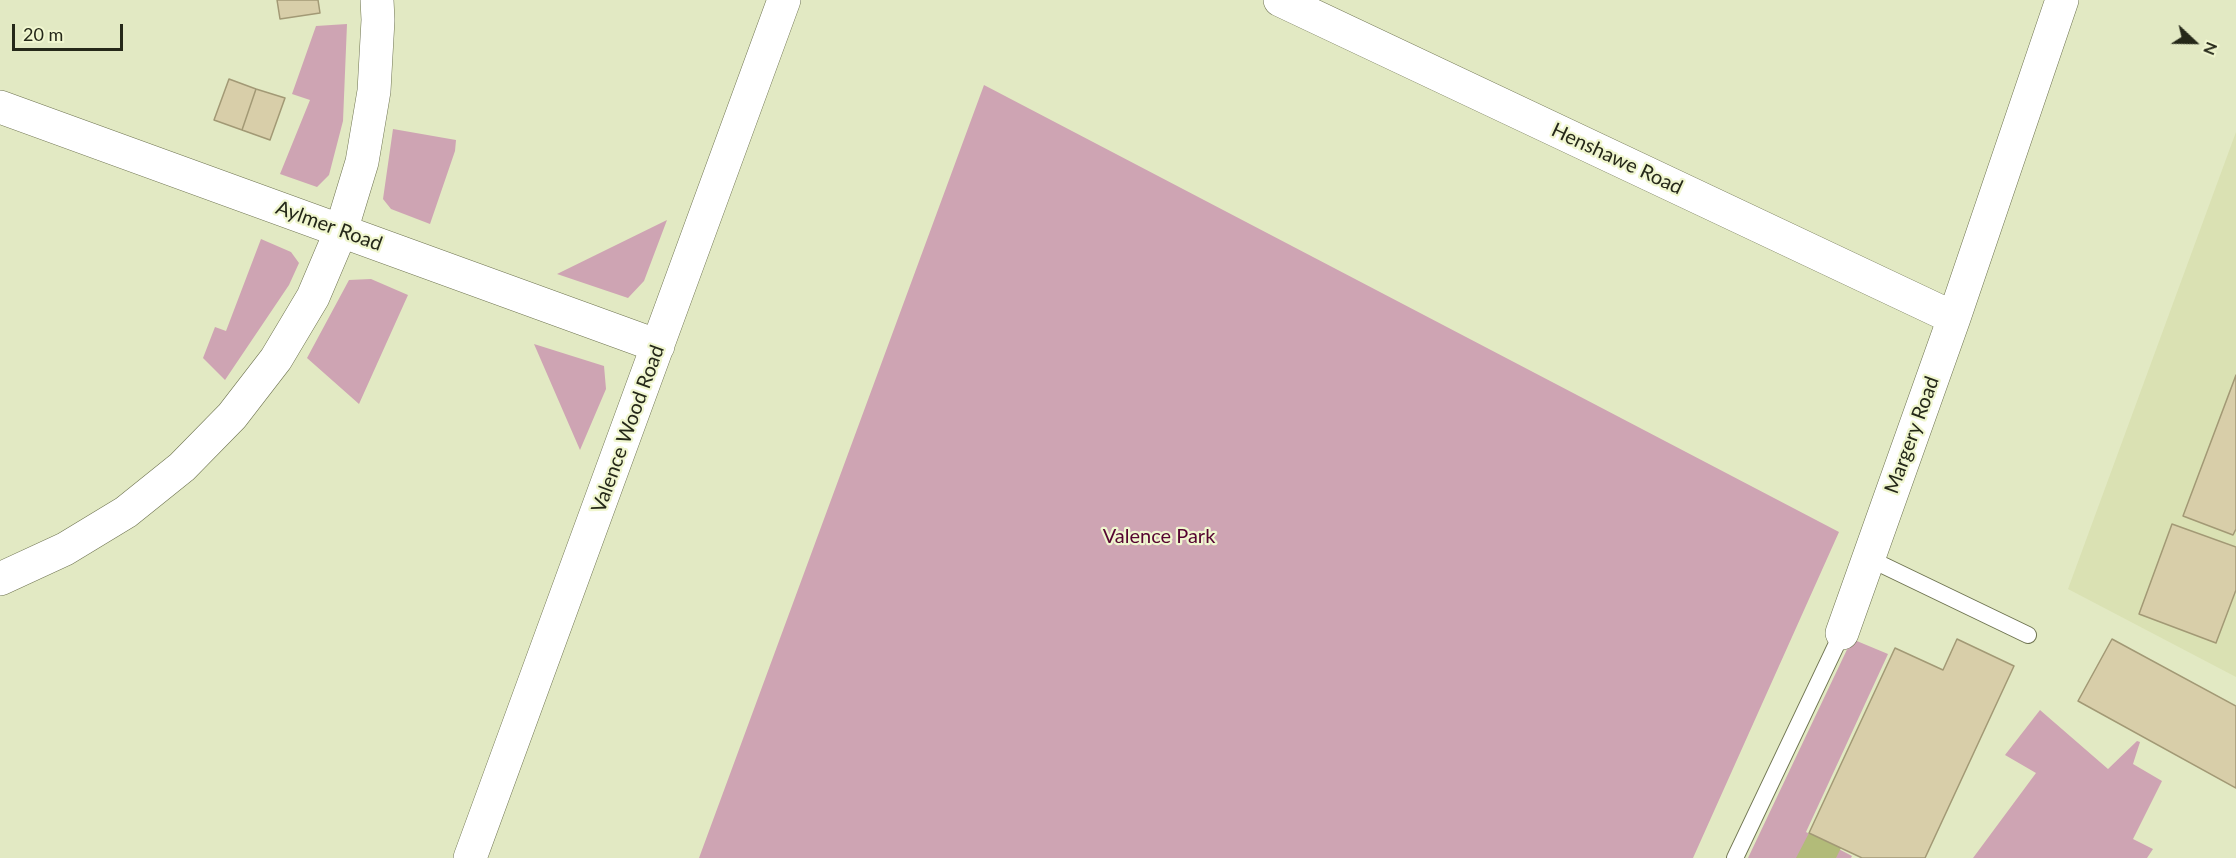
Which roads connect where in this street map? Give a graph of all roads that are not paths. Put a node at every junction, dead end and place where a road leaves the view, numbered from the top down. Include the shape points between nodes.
1 (376, 0) edge
2 (784, 0) edge
3 (1280, 0) edge
4 (2062, 0) edge
5 (0, 107) edge
6 (341, 231) junction
7 (1954, 318) junction
8 (658, 346) junction
9 (1868, 558) junction
10 (0, 579) edge
11 (1842, 633) joint
12 (2028, 635) dead end
13 (470, 858) edge
14 (1735, 858) edge

1 - 6 street via 374,91 362,162
2 - 8 street, Valence Wood Road
3 - 7 street, Henshawe Road
4 - 7 street, Margery Road
5 - 6 street, Aylmer Road
6 - 8 street, Aylmer Road
6 - 10 street via 313,297 276,359 232,416 182,467 116,518 65,549
7 - 9 street, Margery Road
8 - 13 street, Valence Wood Road
9 - 11 street, Margery Road
9 - 12 lane
11 - 14 lane, Margery Road

